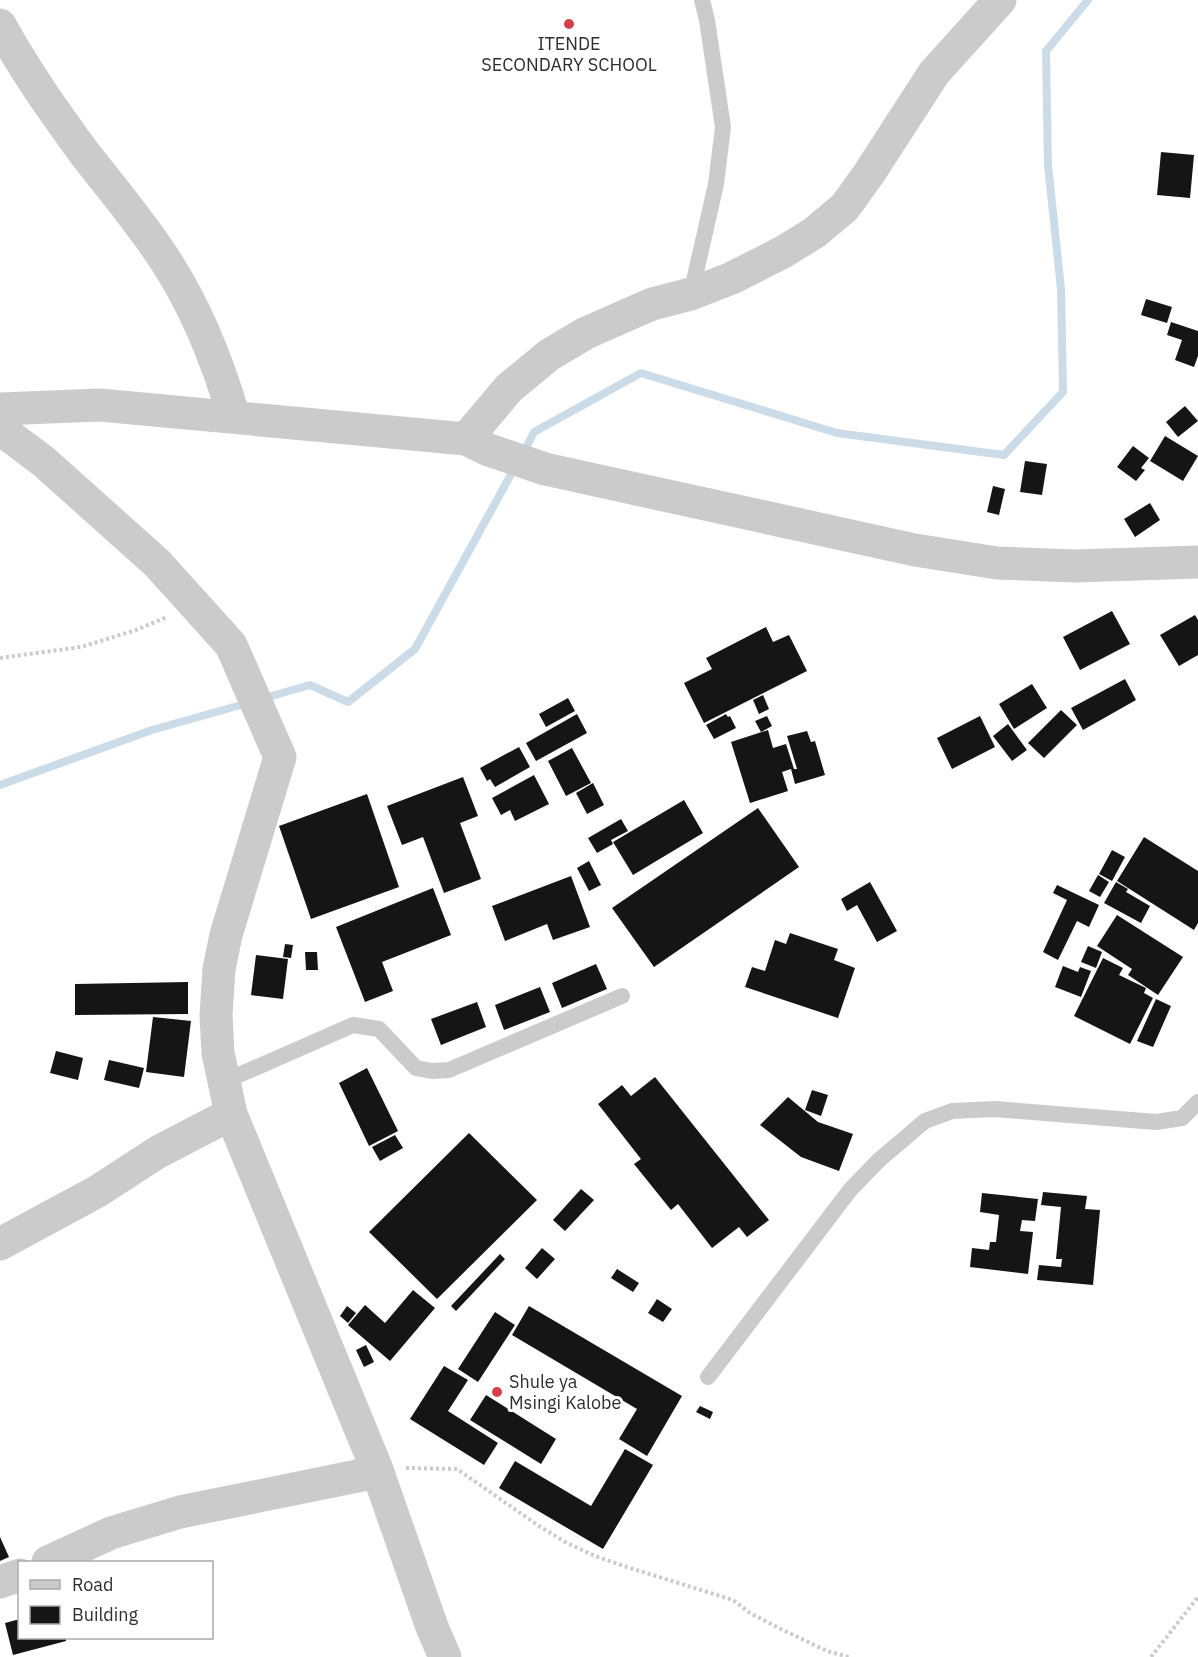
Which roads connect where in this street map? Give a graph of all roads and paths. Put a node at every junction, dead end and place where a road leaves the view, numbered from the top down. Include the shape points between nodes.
1 (702, 0) edge
2 (1000, 0) edge
3 (0, 26) edge
4 (691, 294) junction
5 (0, 409) edge
6 (234, 417) junction
7 (0, 429) edge
8 (478, 444) junction
9 (1198, 562) edge
10 (195, 605) junction
11 (0, 657) edge
12 (622, 996) dead end
13 (224, 1082) junction
14 (1198, 1102) edge
15 (231, 1114) junction
16 (0, 1244) edge
17 (708, 1377) dead end
18 (376, 1470) junction
19 (52, 1561) edge
20 (18, 1576) edge
21 (0, 1582) edge
22 (1198, 1597) edge
23 (445, 1657) edge
24 (849, 1657) edge
25 (1151, 1657) edge

1 - 4 lane via 723,127 716,184
2 - 4 street via 934,73 845,207 783,252
3 - 6 street via 55,112 168,263 220,370
4 - 8 street via 652,304 586,333 549,355 509,388
5 - 6 street via 100,405
6 - 8 street
7 - 10 street via 43,461 157,563
8 - 9 street via 545,469 915,550 997,563 1075,566
10 - 11 path via 136,630 81,647
10 - 13 street via 231,645 280,757 219,969 216,1024
12 - 13 lane via 449,1070 416,1068 378,1029 353,1025
13 - 15 street
14 - 17 lane via 1182,1118 1156,1122 995,1109 952,1111 925,1121 850,1190
15 - 16 street
15 - 18 street
18 - 19 street via 180,1512 111,1533
18 - 23 street
18 - 24 path via 457,1469 567,1543 627,1567 733,1600 781,1629
20 - 21 street
22 - 25 path

